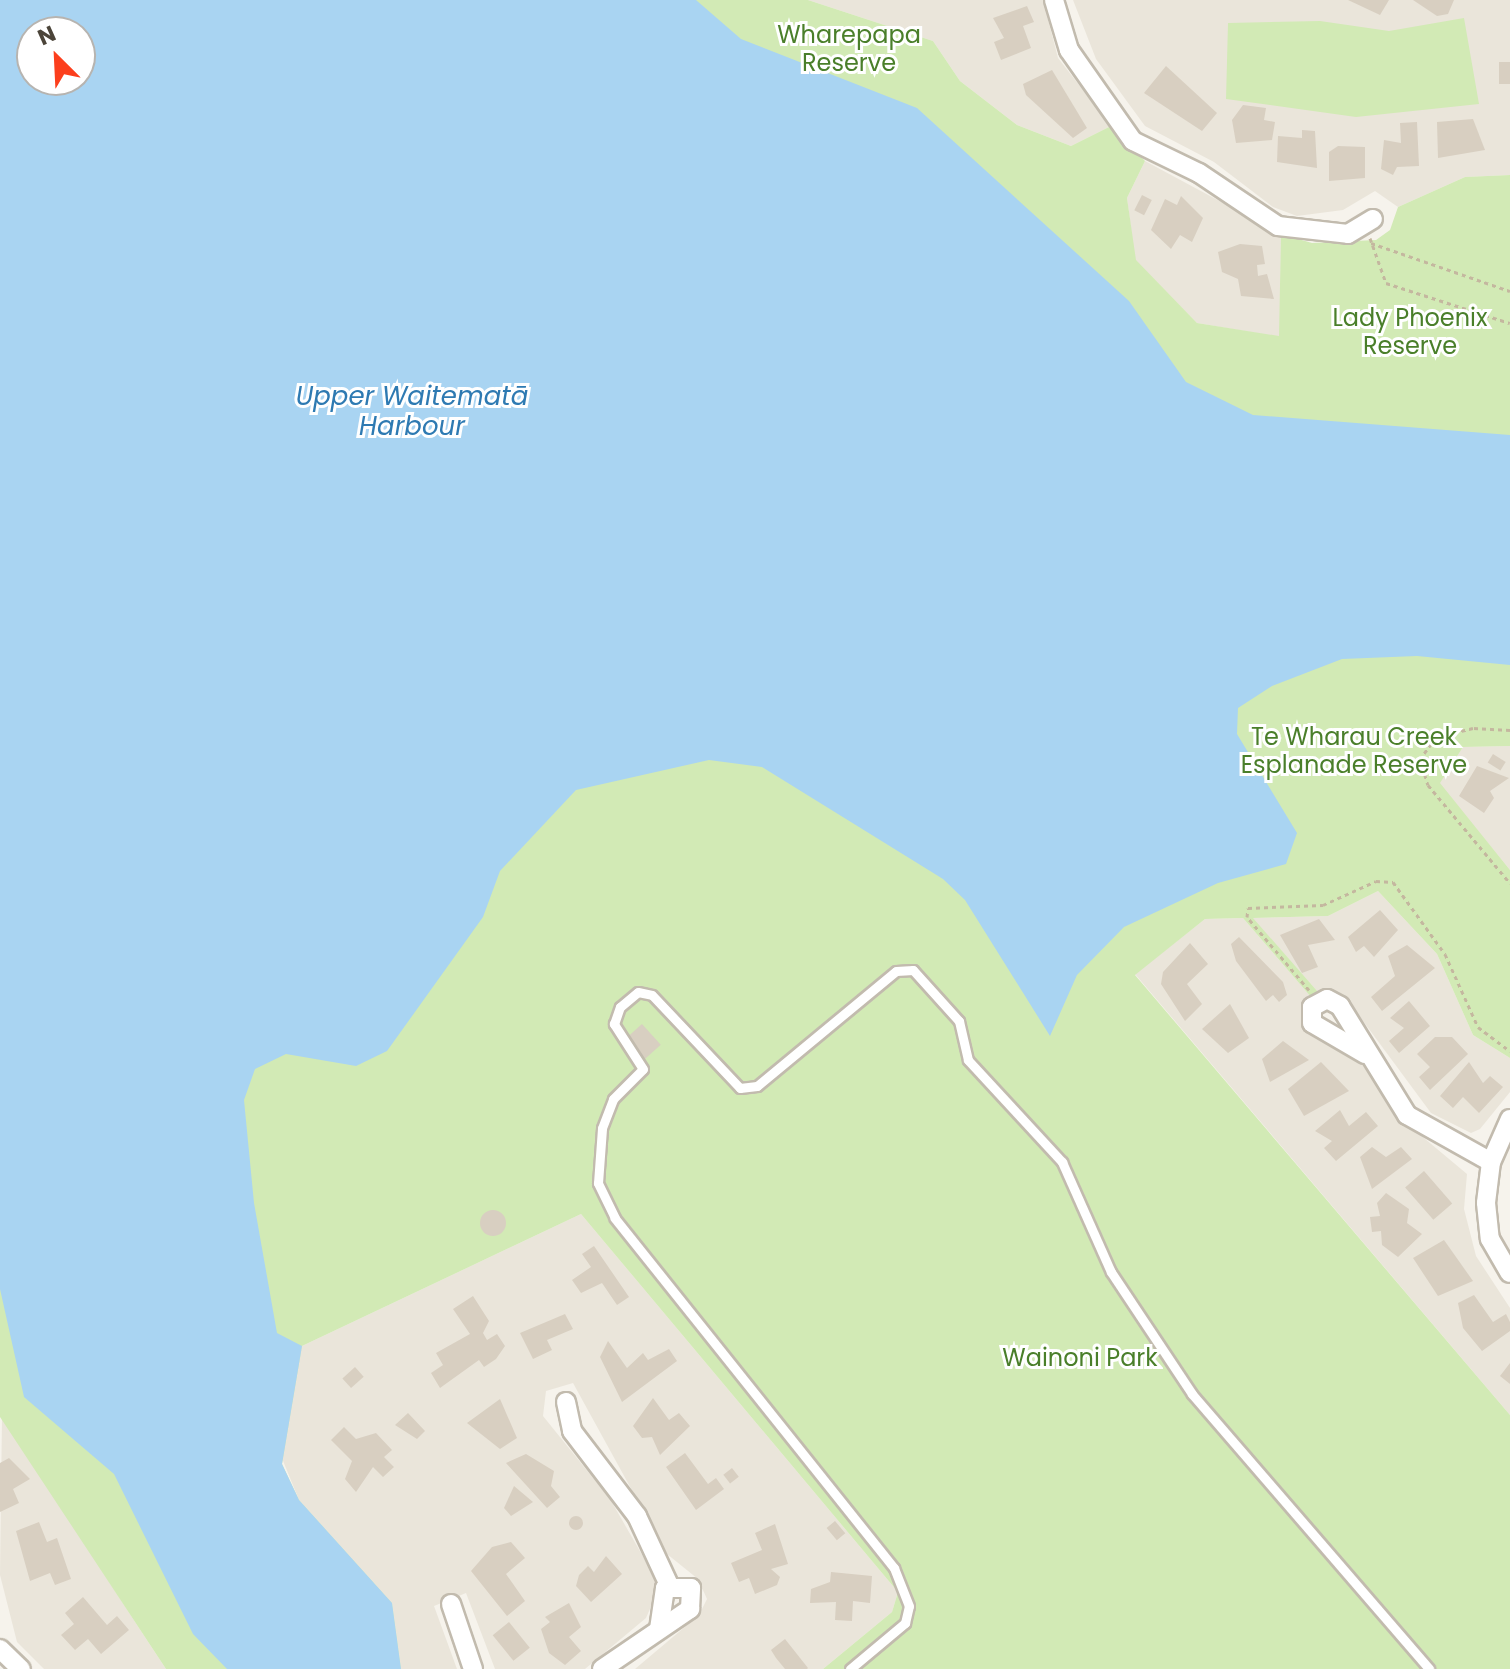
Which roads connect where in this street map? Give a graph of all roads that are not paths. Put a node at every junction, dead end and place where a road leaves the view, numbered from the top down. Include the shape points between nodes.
1 (1054, 0) edge
2 (1373, 219) road end
3 (1365, 1054) dead end
4 (1510, 1119) edge
5 (1491, 1162) junction
6 (1510, 1273) edge
7 (566, 1402) dead end
8 (669, 1585) junction
9 (451, 1604) dead end
10 (659, 1629) junction
11 (0, 1649) edge
12 (21, 1669) edge
13 (473, 1669) edge
14 (602, 1669) edge
15 (850, 1669) edge
16 (1429, 1669) edge

1 - 2 street via 1069,50 1133,141 1199,173 1278,226 1348,234
3 - 5 street via 1407,1115
4 - 5 street
5 - 6 street via 1490,1239
7 - 8 street via 572,1431 637,1516
8 - 10 street
8 - 10 street via 691,1588 694,1603
9 - 13 street
10 - 14 street
11 - 12 street
15 - 16 lane via 905,1623 909,1606 894,1568 615,1218 598,1183 602,1128 613,1099 643,1069 614,1024 620,1007 638,992 652,995 740,1088 757,1086 896,971 913,970 959,1021 968,1060 1062,1162 1111,1272 1192,1394

